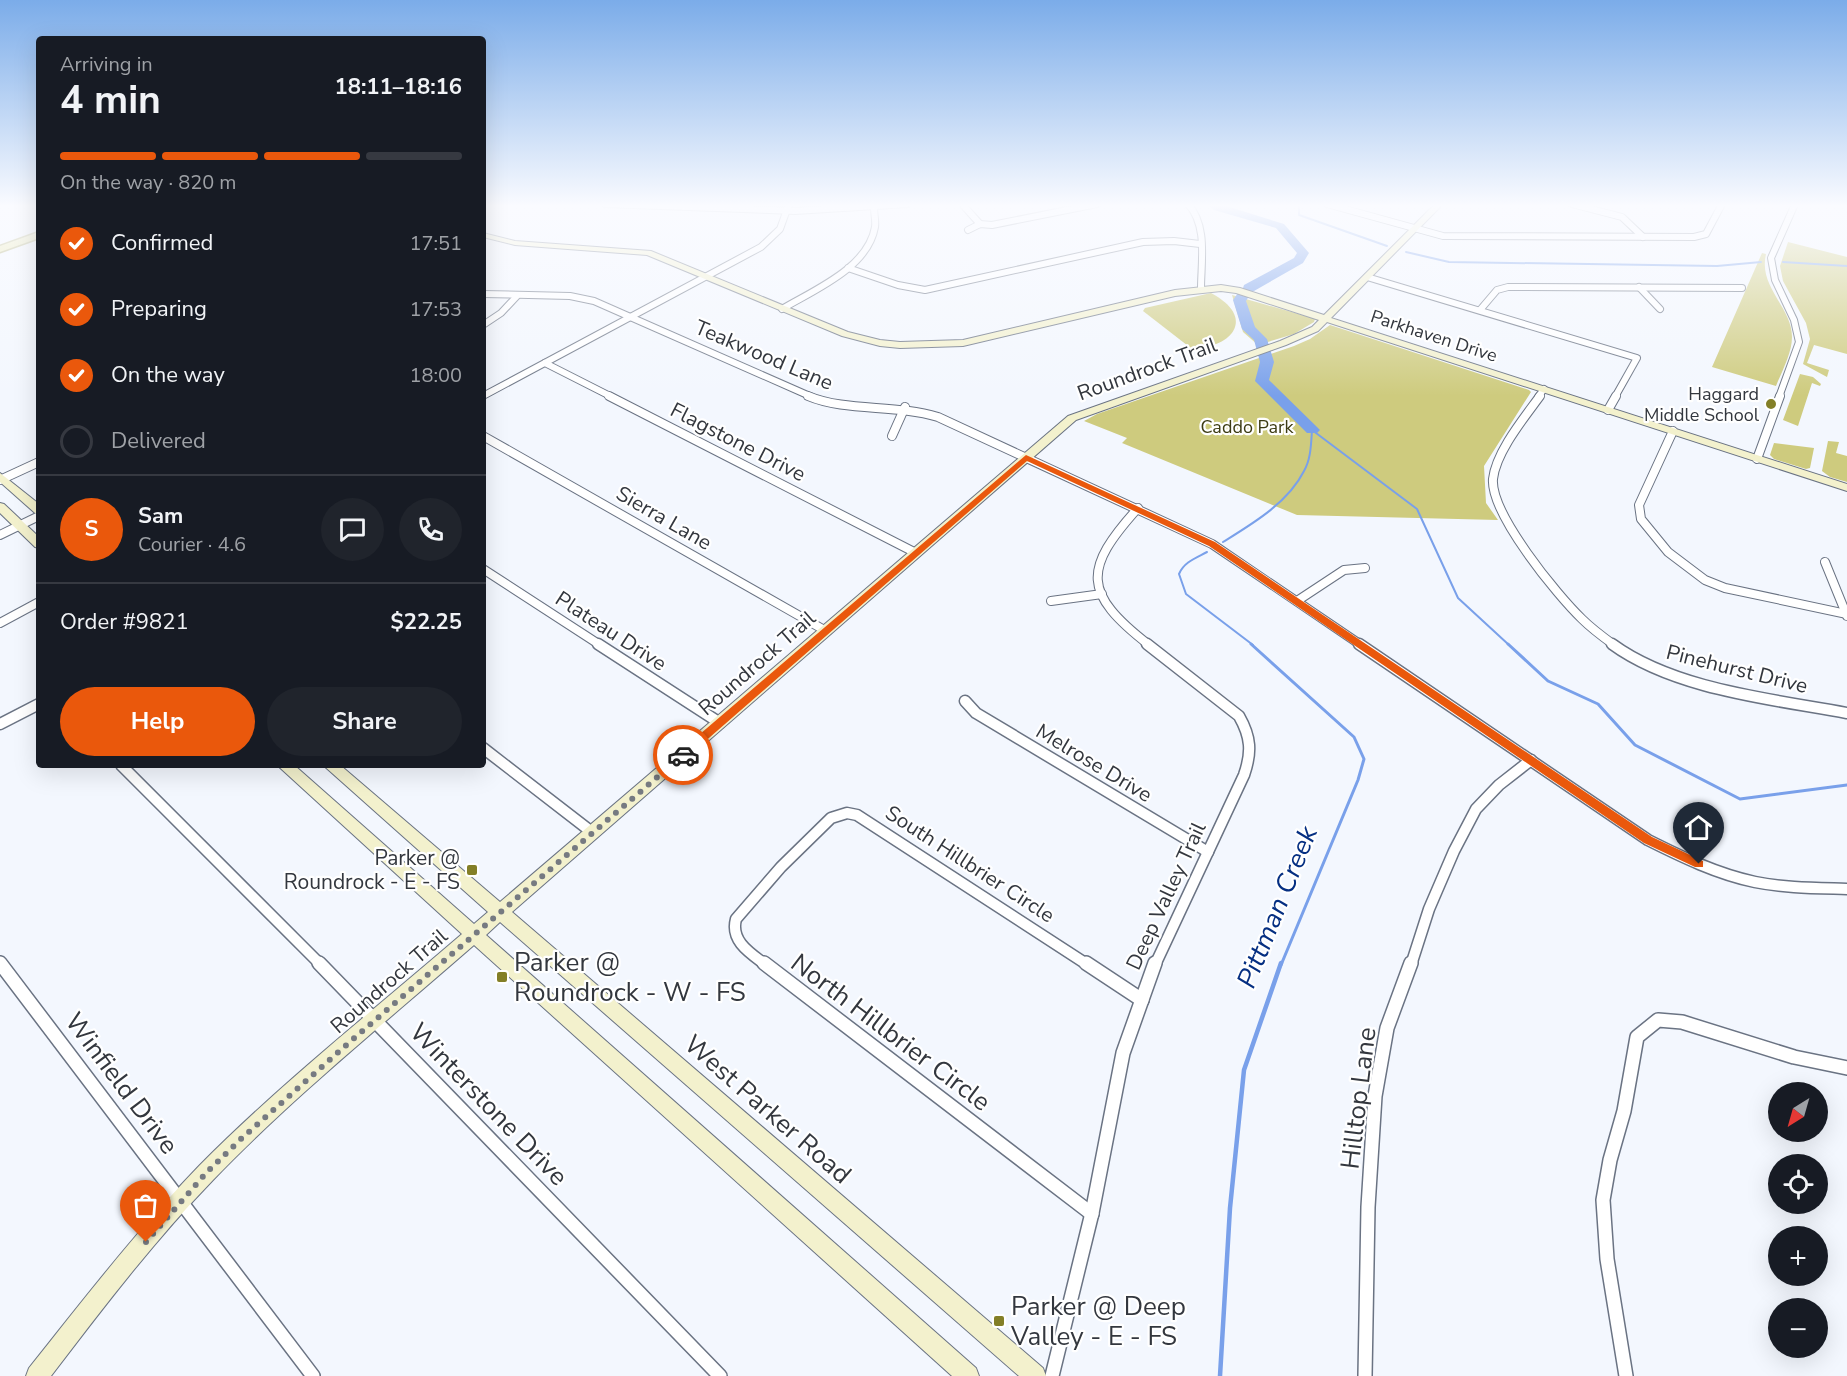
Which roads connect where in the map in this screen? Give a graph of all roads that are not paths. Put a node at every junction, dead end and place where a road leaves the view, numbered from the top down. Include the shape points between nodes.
1 (685, 268) edge
2 (720, 268) edge
3 (848, 268) joint
4 (1024, 268) edge
5 (1201, 268) edge
6 (1376, 268) edge
7 (1770, 268) edge
8 (706, 276) junction
9 (1367, 277) junction
10 (1639, 288) junction
11 (1742, 288) dead end
12 (1201, 289) junction
13 (486, 294) edge
14 (517, 296) junction
15 (782, 309) junction
16 (1660, 309) dead end
17 (1480, 310) junction
18 (628, 316) junction
19 (1326, 318) junction
20 (486, 323) edge
21 (545, 363) junction
22 (1544, 389) junction
23 (486, 394) edge
24 (905, 407) junction
25 (1608, 410) junction
26 (1673, 431) junction
27 (892, 436) dead end
28 (486, 438) edge
29 (1026, 458) junction
30 (1757, 459) junction
31 (36, 463) edge
32 (1, 478) edge
33 (1847, 488) edge
34 (0, 507) edge
35 (36, 507) edge
36 (1138, 508) junction
37 (36, 517) edge
38 (20, 525) junction
39 (0, 535) edge
40 (36, 541) edge
41 (916, 554) junction
42 (1825, 562) dead end
43 (1365, 568) dead end
44 (486, 571) edge
45 (1102, 594) junction
46 (1051, 601) dead end
47 (1297, 602) junction
48 (36, 604) edge
49 (1847, 615) edge
50 (0, 623) edge
51 (826, 631) junction
52 (965, 701) dead end
53 (36, 706) edge
54 (1847, 713) edge
55 (720, 723) junction
56 (0, 724) edge
57 (486, 750) edge
58 (1531, 760) junction
59 (124, 768) edge
60 (287, 768) edge
61 (333, 768) edge
62 (592, 833) junction
63 (1208, 852) junction
64 (781, 867) joint
65 (1847, 889) edge
66 (499, 914) junction
67 (475, 935) junction
68 (0, 963) edge
69 (1142, 1000) junction
70 (376, 1020) junction
71 (1847, 1068) edge
72 (181, 1201) junction
73 (1092, 1214) junction
74 (37, 1376) edge
75 (313, 1376) edge
76 (720, 1376) edge
77 (968, 1376) edge
78 (1035, 1376) edge
79 (1052, 1376) edge
80 (1365, 1376) edge
81 (1626, 1376) edge

1 - 8 street, Parkhaven Drive
2 - 8 street
3 - 4 street via 925,290
3 - 15 street
5 - 12 street
6 - 9 street, Roundrock Trail
7 - 30 street via 1797,323 1799,342
8 - 15 street, Parkhaven Drive
8 - 18 street
9 - 17 street
9 - 19 street, Roundrock Trail
10 - 11 street
10 - 16 street
10 - 17 street via 1508,287 1497,290
12 - 15 street, Parkhaven Drive via 941,345 880,343
12 - 19 street, Parkhaven Drive via 1237,290
13 - 14 street, Teakwood Lane
14 - 18 street, Teakwood Lane via 582,298
14 - 20 street
17 - 25 street via 1637,358
18 - 21 street
18 - 24 street, Teakwood Lane via 825,403
19 - 22 street, Parkhaven Drive
19 - 29 street, Roundrock Trail via 1301,337 1072,418
21 - 23 street
21 - 41 street, Flagstone Drive
22 - 25 street, Parkhaven Drive
22 - 54 street, Pinehurst Drive via 1496,466 1493,485 1503,517 1579,617 1615,646 1673,674 1717,687
24 - 27 street
24 - 29 street, Teakwood Lane via 938,417
25 - 26 street, Parkhaven Drive
26 - 30 street, Parkhaven Drive
26 - 49 street via 1639,505 1641,519 1668,552 1705,580 1725,588
28 - 51 street, Sierra Lane
29 - 36 street, Teakwood Lane
29 - 41 street, Roundrock Trail
30 - 33 street, Parkhaven Drive
31 - 32 street
32 - 35 street
34 - 38 street
36 - 45 street, Deep Valley Trail via 1099,559 1096,572
36 - 47 street, Teakwood Lane via 1212,544
37 - 38 street
38 - 39 street
38 - 40 street
41 - 51 street, Roundrock Trail
42 - 49 street
43 - 47 street via 1344,570
44 - 55 street, Plateau Drive
45 - 46 street
45 - 63 street, Deep Valley Trail via 1128,629 1239,716 1247,729 1251,755
47 - 58 street, Teakwood Lane
48 - 50 street
51 - 55 street, Roundrock Trail
52 - 63 street, Melrose Drive via 976,713
53 - 56 street
55 - 62 street, Roundrock Trail
57 - 62 street
58 - 65 street, Teakwood Lane via 1648,840 1684,859 1772,885
58 - 80 street, Hilltop Lane via 1476,809 1429,909 1387,1028 1375,1096 1368,1207
59 - 70 street, Winterstone Drive
60 - 67 street
61 - 66 street, West Parker Road
62 - 66 street, Roundrock Trail
63 - 69 street, Deep Valley Trail via 1164,940
64 - 69 street, South Hillbrier Circle via 831,818 847,813 857,815
64 - 73 street, North Hillbrier Circle via 736,917 735,938 742,946
66 - 67 street, Roundrock Trail
66 - 78 street, West Parker Road
67 - 70 street, Roundrock Trail
67 - 77 street
68 - 72 street, Winfield Drive
69 - 73 street, Deep Valley Trail via 1113,1097
70 - 72 street, Roundrock Trail via 242,1138
70 - 76 street, Winterstone Drive
71 - 81 street via 1794,1057 1682,1022 1658,1020 1637,1037 1603,1200 1607,1259
72 - 74 street, Roundrock Trail
72 - 75 street, Winfield Drive
73 - 79 street, Deep Valley Trail

